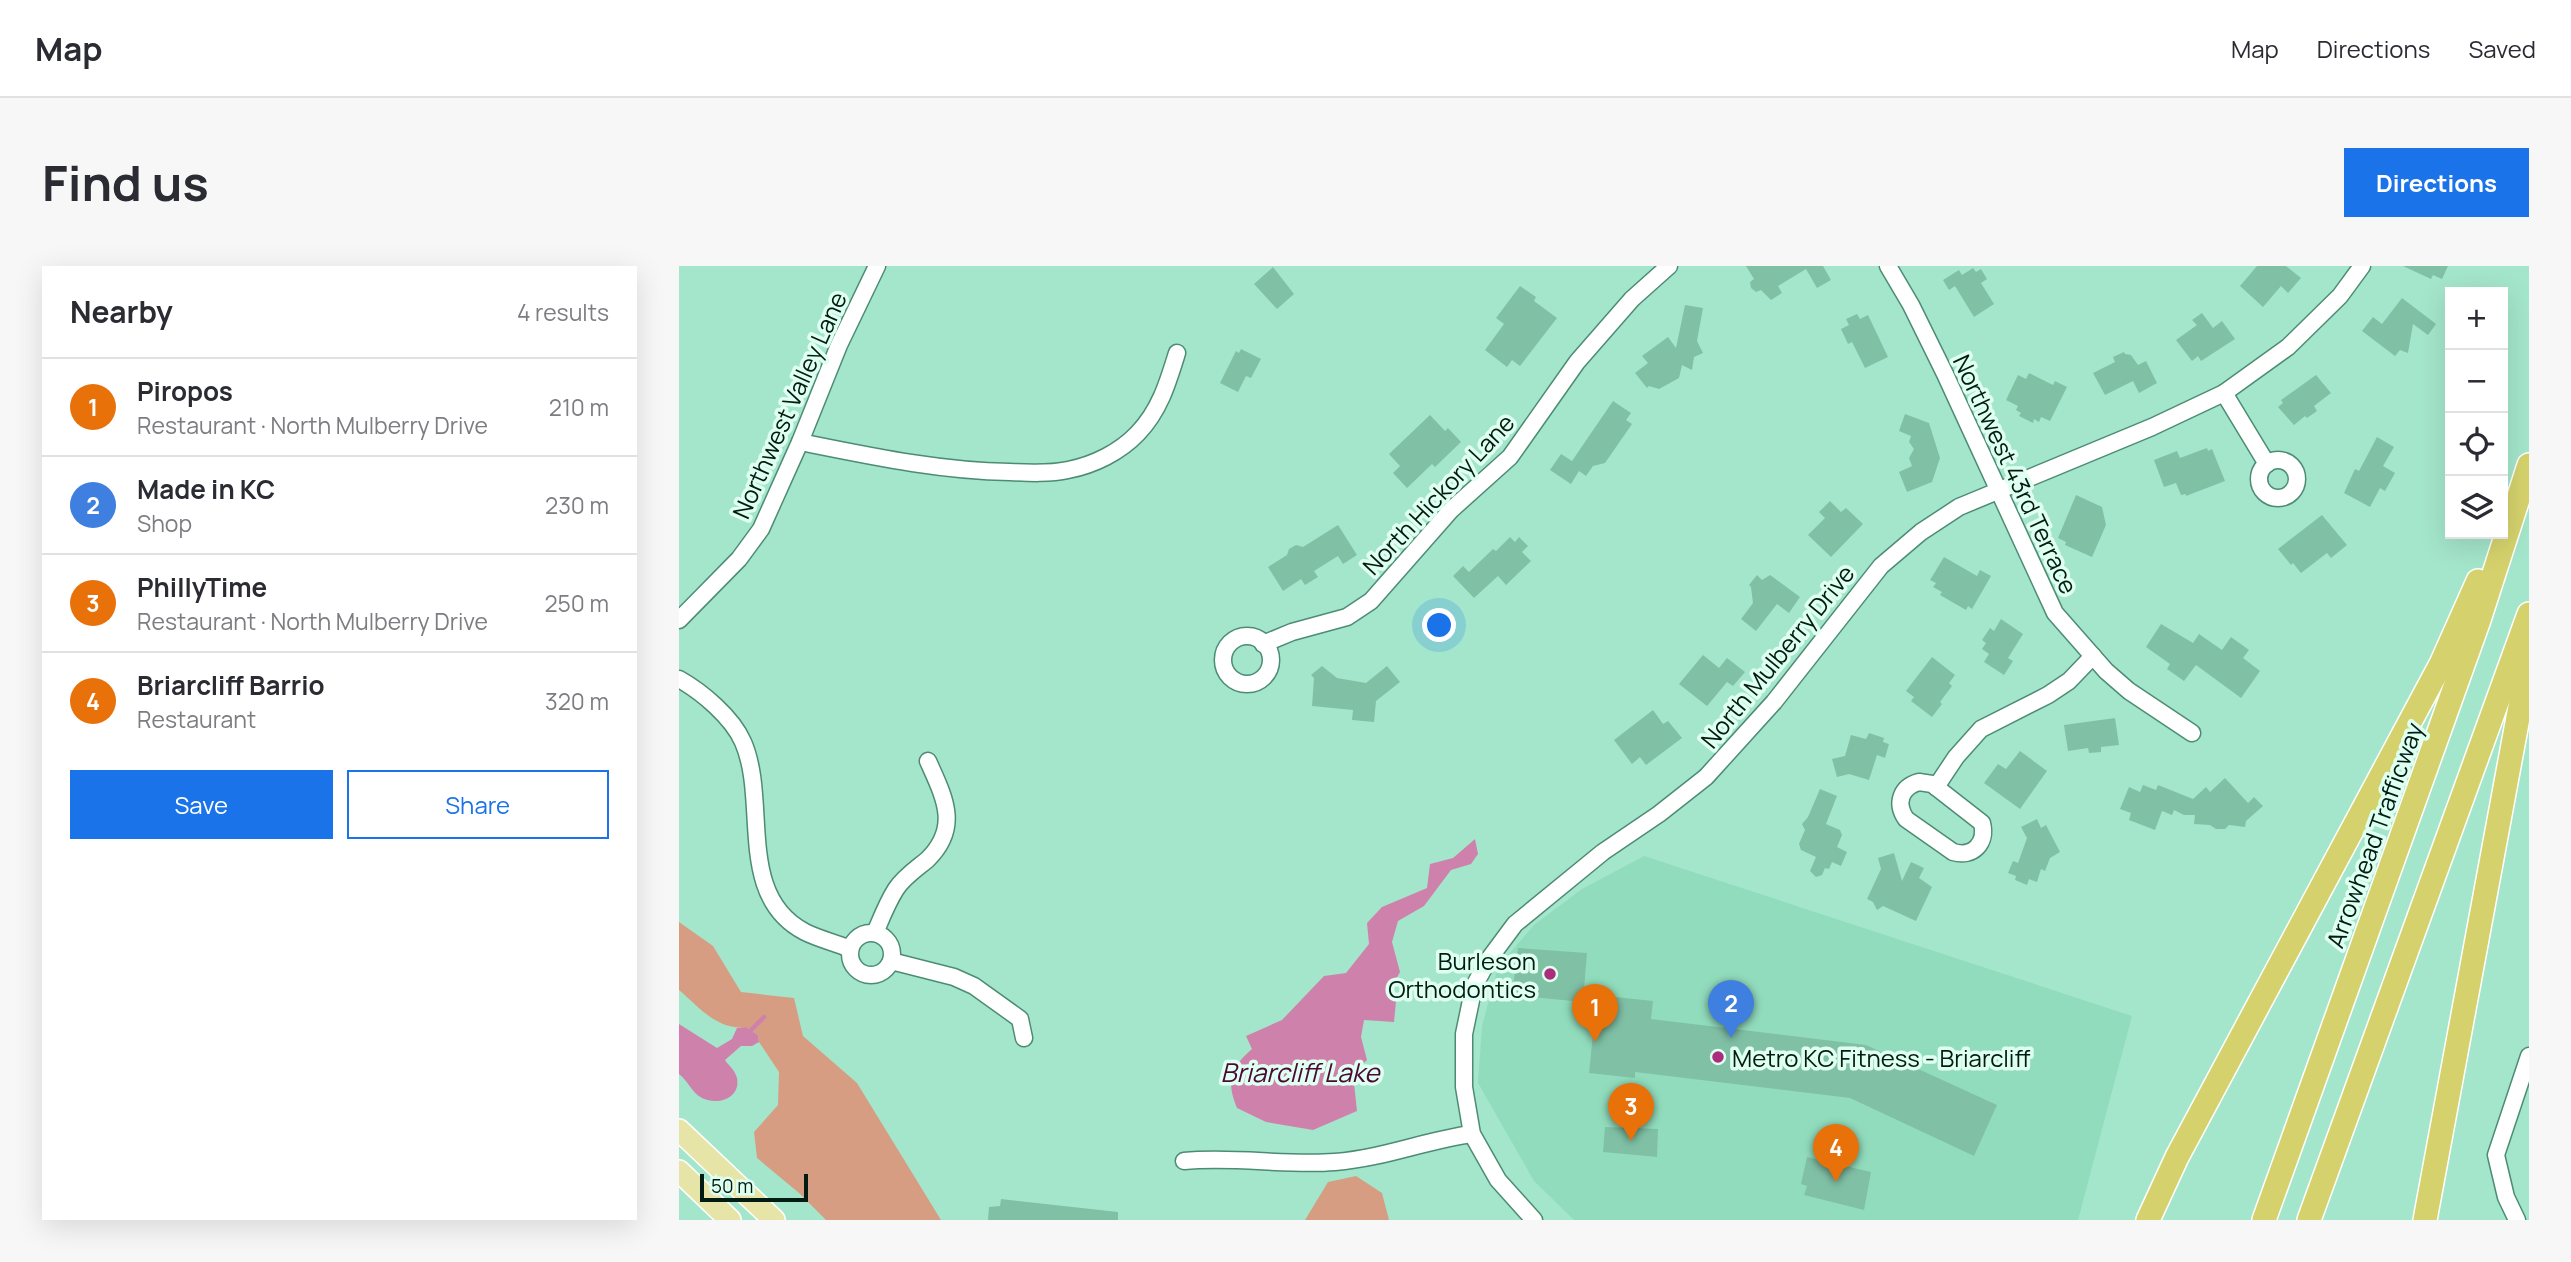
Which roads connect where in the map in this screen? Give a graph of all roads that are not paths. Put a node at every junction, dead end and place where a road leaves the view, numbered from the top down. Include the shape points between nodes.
1 (877, 266) edge
2 (1669, 266) edge
3 (1888, 266) edge
4 (2362, 266) edge
5 (1177, 353) dead end
6 (2224, 393) junction
7 (800, 442) junction
8 (2267, 464) dead end
9 (2529, 465) edge
10 (2000, 490) junction
11 (2514, 506) junction
12 (2508, 519) edge
13 (2499, 539) edge
14 (2529, 614) edge
15 (679, 620) edge
16 (1263, 644) dead end
17 (2093, 656) junction
18 (2529, 658) edge
19 (679, 679) edge
20 (2192, 733) dead end
21 (928, 761) dead end
22 (1936, 787) junction
23 (875, 933) junction
24 (851, 949) junction
25 (891, 961) junction
26 (1024, 1038) dead end
27 (2529, 1056) edge
28 (679, 1130) edge
29 (1472, 1134) junction
30 (1184, 1160) dead end
31 (679, 1171) edge
32 (730, 1220) edge
33 (774, 1220) edge
34 (1534, 1220) edge
35 (2148, 1220) edge
36 (2264, 1220) edge
37 (2309, 1220) edge
38 (2425, 1220) edge
39 (2517, 1220) edge

1 - 7 street, Northwest Valley Lane
2 - 16 street, North Hickory Lane via 1632,299 1577,362 1510,457 1444,517 1371,601 1347,617
3 - 10 street, Northwest 43rd Terrace
4 - 6 street, North Mulberry Drive via 2340,296 2288,347
5 - 7 street via 1164,396 1137,433 1118,449 1067,471 973,472
6 - 8 street
6 - 10 street, North Mulberry Drive
7 - 15 street, Northwest Valley Lane via 751,545
9 - 11 highway, Arrowhead Trafficway
10 - 17 street, Northwest 43rd Terrace via 2055,613
10 - 29 street, North Mulberry Drive via 1959,507 1881,566 1774,702 1706,777 1515,924 1478,978 1469,1004 1463,1049
11 - 12 highway
11 - 36 highway, Arrowhead Trafficway via 2479,620
13 - 35 highway via 2441,664 2177,1157
14 - 37 highway
17 - 20 street, Northwest 43rd Terrace via 2129,691
17 - 22 street via 2069,681 1982,729
18 - 38 highway
19 - 24 street via 723,715 743,742 759,869 777,906 804,932
21 - 23 street via 944,797 947,829 939,846 896,889
22 - 22 street via 1919,782 1907,787 1900,799 1902,813 1953,852 1974,850 1983,838 1982,823
23 - 24 street via 857,938
23 - 25 street via 890,943
24 - 25 street via 852,963 868,975 882,972
25 - 26 street via 974,986 1020,1019
27 - 39 street via 2496,1154 2506,1197
28 - 33 main road
29 - 30 street via 1332,1163 1218,1157
29 - 34 street, North Mulberry Drive via 1498,1180
31 - 32 main road

